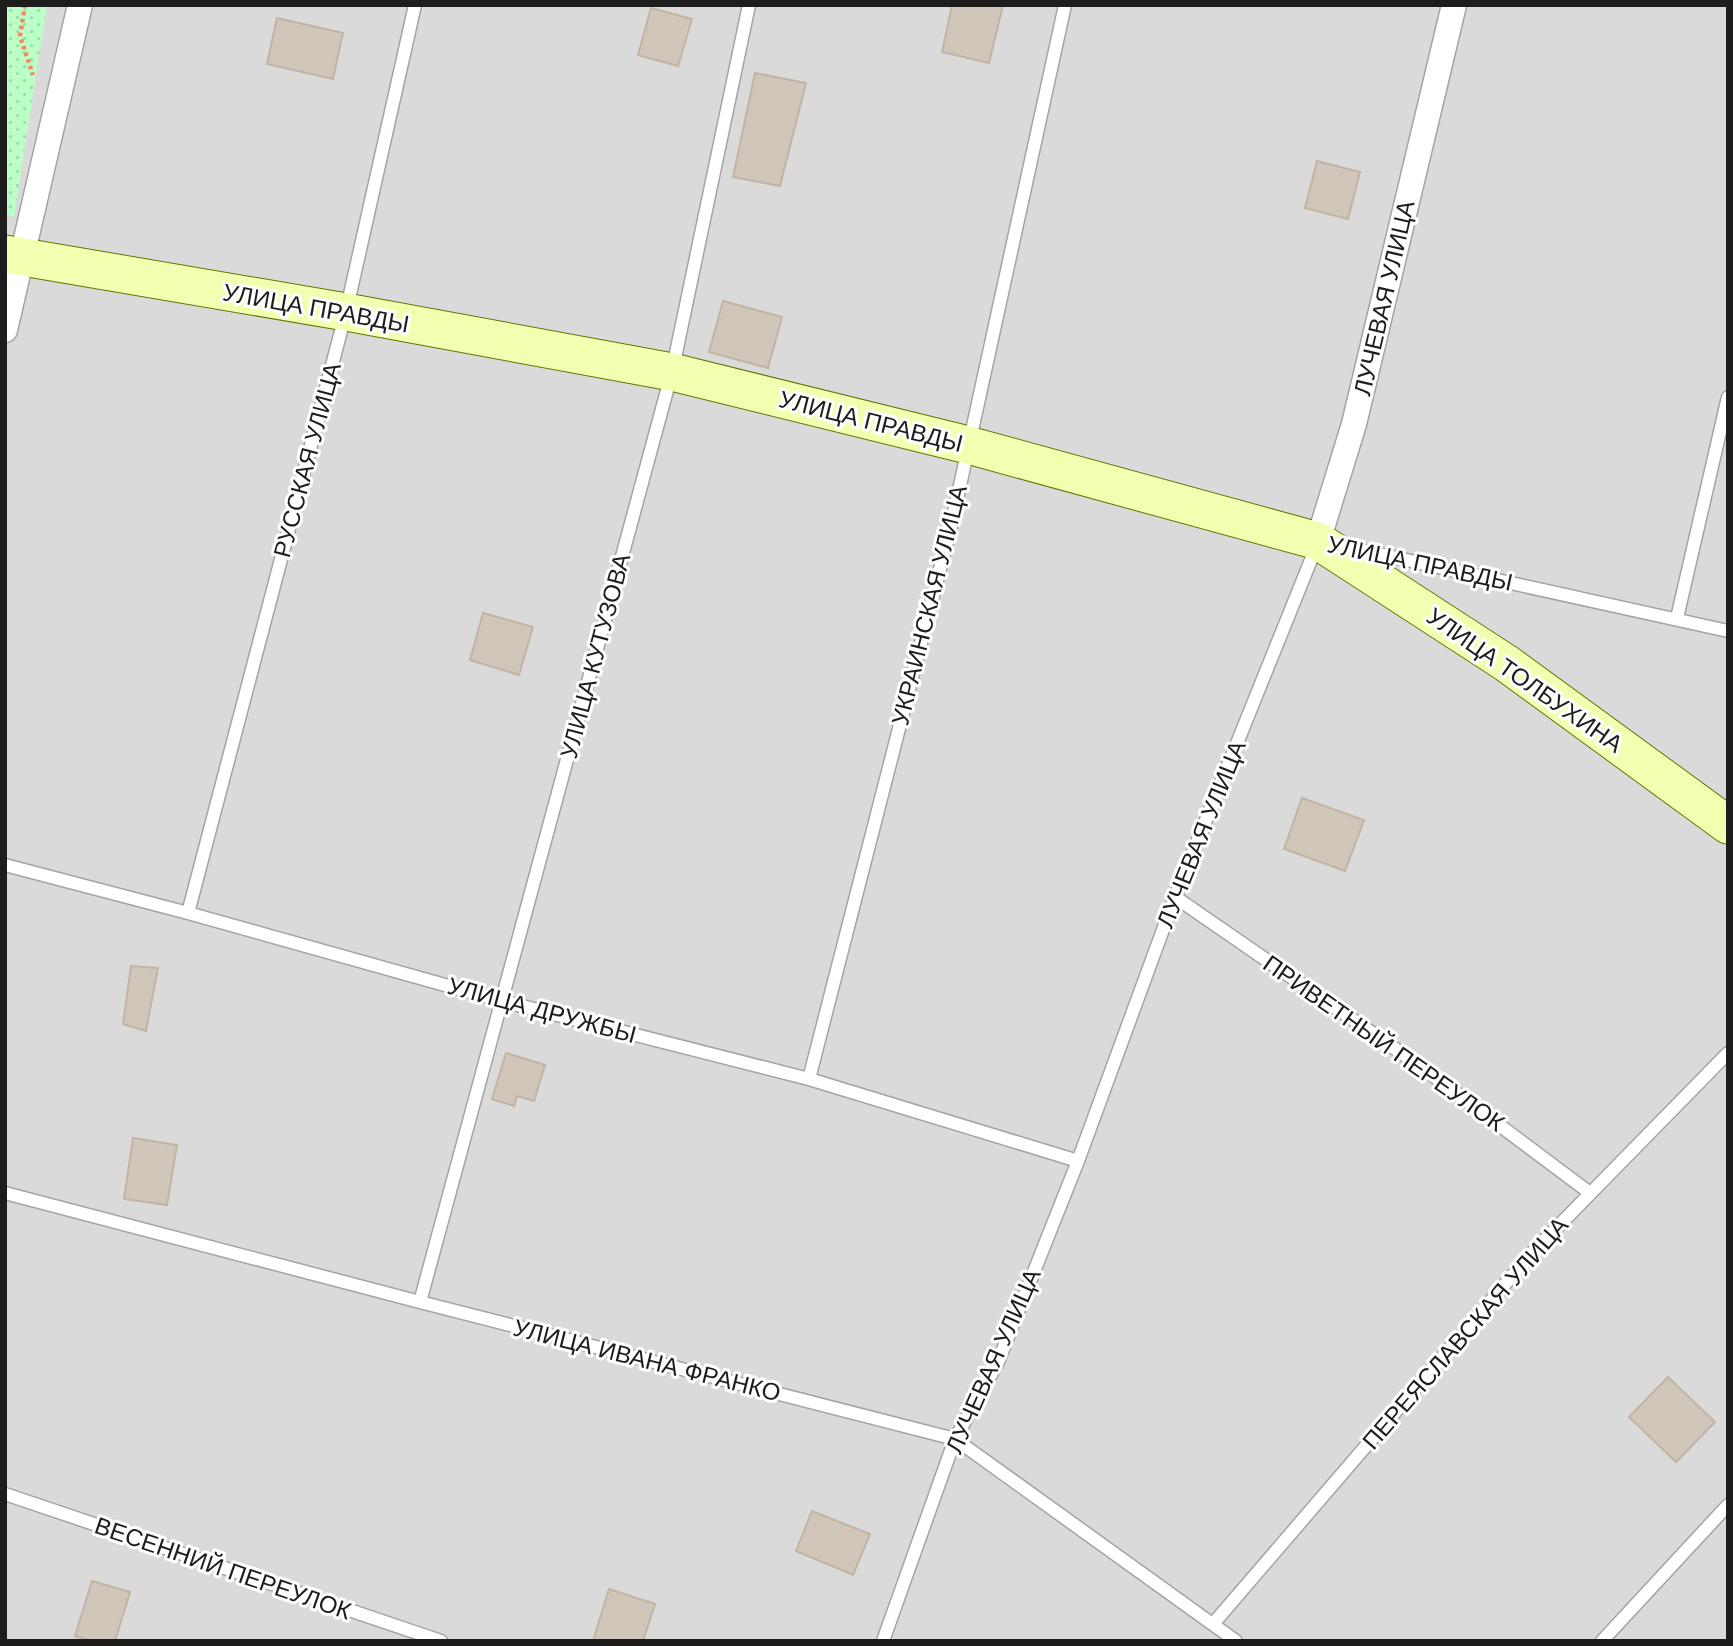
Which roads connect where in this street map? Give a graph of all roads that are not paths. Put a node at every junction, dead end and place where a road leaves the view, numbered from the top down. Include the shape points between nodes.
1 (80, 5) edge
2 (415, 5) edge
3 (748, 5) edge
4 (1065, 5) edge
5 (1454, 5) edge
6 (14, 256) edge
7 (346, 312) junction
8 (5, 330) edge
9 (672, 372) junction
10 (1728, 397) edge
11 (968, 445) junction
12 (1318, 541) junction
13 (1677, 618) junction
14 (1728, 631) edge
15 (1728, 825) edge
16 (5, 865) edge
17 (1175, 897) junction
18 (188, 913) junction
19 (502, 1001) junction
20 (1728, 1053) edge
21 (809, 1079) junction
22 (1078, 1161) junction
23 (5, 1193) edge
24 (1590, 1193) junction
25 (420, 1302) junction
26 (955, 1439) junction
27 (5, 1494) edge
28 (1728, 1505) edge
29 (1213, 1624) junction
30 (441, 1641) edge
31 (884, 1641) edge
32 (1236, 1641) edge
33 (1602, 1641) edge

1 - 6 street via 52,131
2 - 7 lane, РУССКАЯ УЛИЦА
3 - 9 lane, УЛИЦА КУТУЗОВА
4 - 11 lane, УКРАИНСКАЯ УЛИЦА
5 - 12 street, ЛУЧЕВАЯ УЛИЦА via 1354,424
6 - 7 main road, УЛИЦА ПРАВДЫ
6 - 8 street
7 - 9 main road, УЛИЦА ПРАВДЫ
7 - 18 lane, РУССКАЯ УЛИЦА
9 - 11 main road, УЛИЦА ПРАВДЫ
9 - 19 lane, УЛИЦА КУТУЗОВА
10 - 13 lane
11 - 12 main road, УЛИЦА ПРАВДЫ
11 - 21 lane, УКРАИНСКАЯ УЛИЦА
12 - 13 lane, УЛИЦА ПРАВДЫ
12 - 15 main road, УЛИЦА ТОЛБУХИНА via 1506,663
12 - 17 lane, ЛУЧЕВАЯ УЛИЦА
13 - 14 lane, УЛИЦА ПРАВДЫ
16 - 18 lane, УЛИЦА ДРУЖБЫ
17 - 22 lane, ЛУЧЕВАЯ УЛИЦА
17 - 24 lane, ПРИВЕТНЫЙ ПЕРЕУЛОК via 1423,1068
18 - 19 lane, УЛИЦА ДРУЖБЫ
19 - 21 lane, УЛИЦА ДРУЖБЫ
19 - 25 lane, УЛИЦА КУТУЗОВА
20 - 24 lane, ПЕРЕЯСЛАВСКАЯ УЛИЦА
21 - 22 lane, УЛИЦА ДРУЖБЫ
22 - 26 lane, ЛУЧЕВАЯ УЛИЦА via 998,1362
23 - 25 lane, УЛИЦА ИВАНА ФРАНКО
24 - 29 lane, ПЕРЕЯСЛАВСКАЯ УЛИЦА via 1531,1254
25 - 26 lane, УЛИЦА ИВАНА ФРАНКО
26 - 29 lane, УЛИЦА ИВАНА ФРАНКО
26 - 31 lane, ЛУЧЕВАЯ УЛИЦА
27 - 30 lane, ВЕСЕННИЙ ПЕРЕУЛОК
28 - 33 lane
29 - 32 lane, УЛИЦА ИВАНА ФРАНКО

